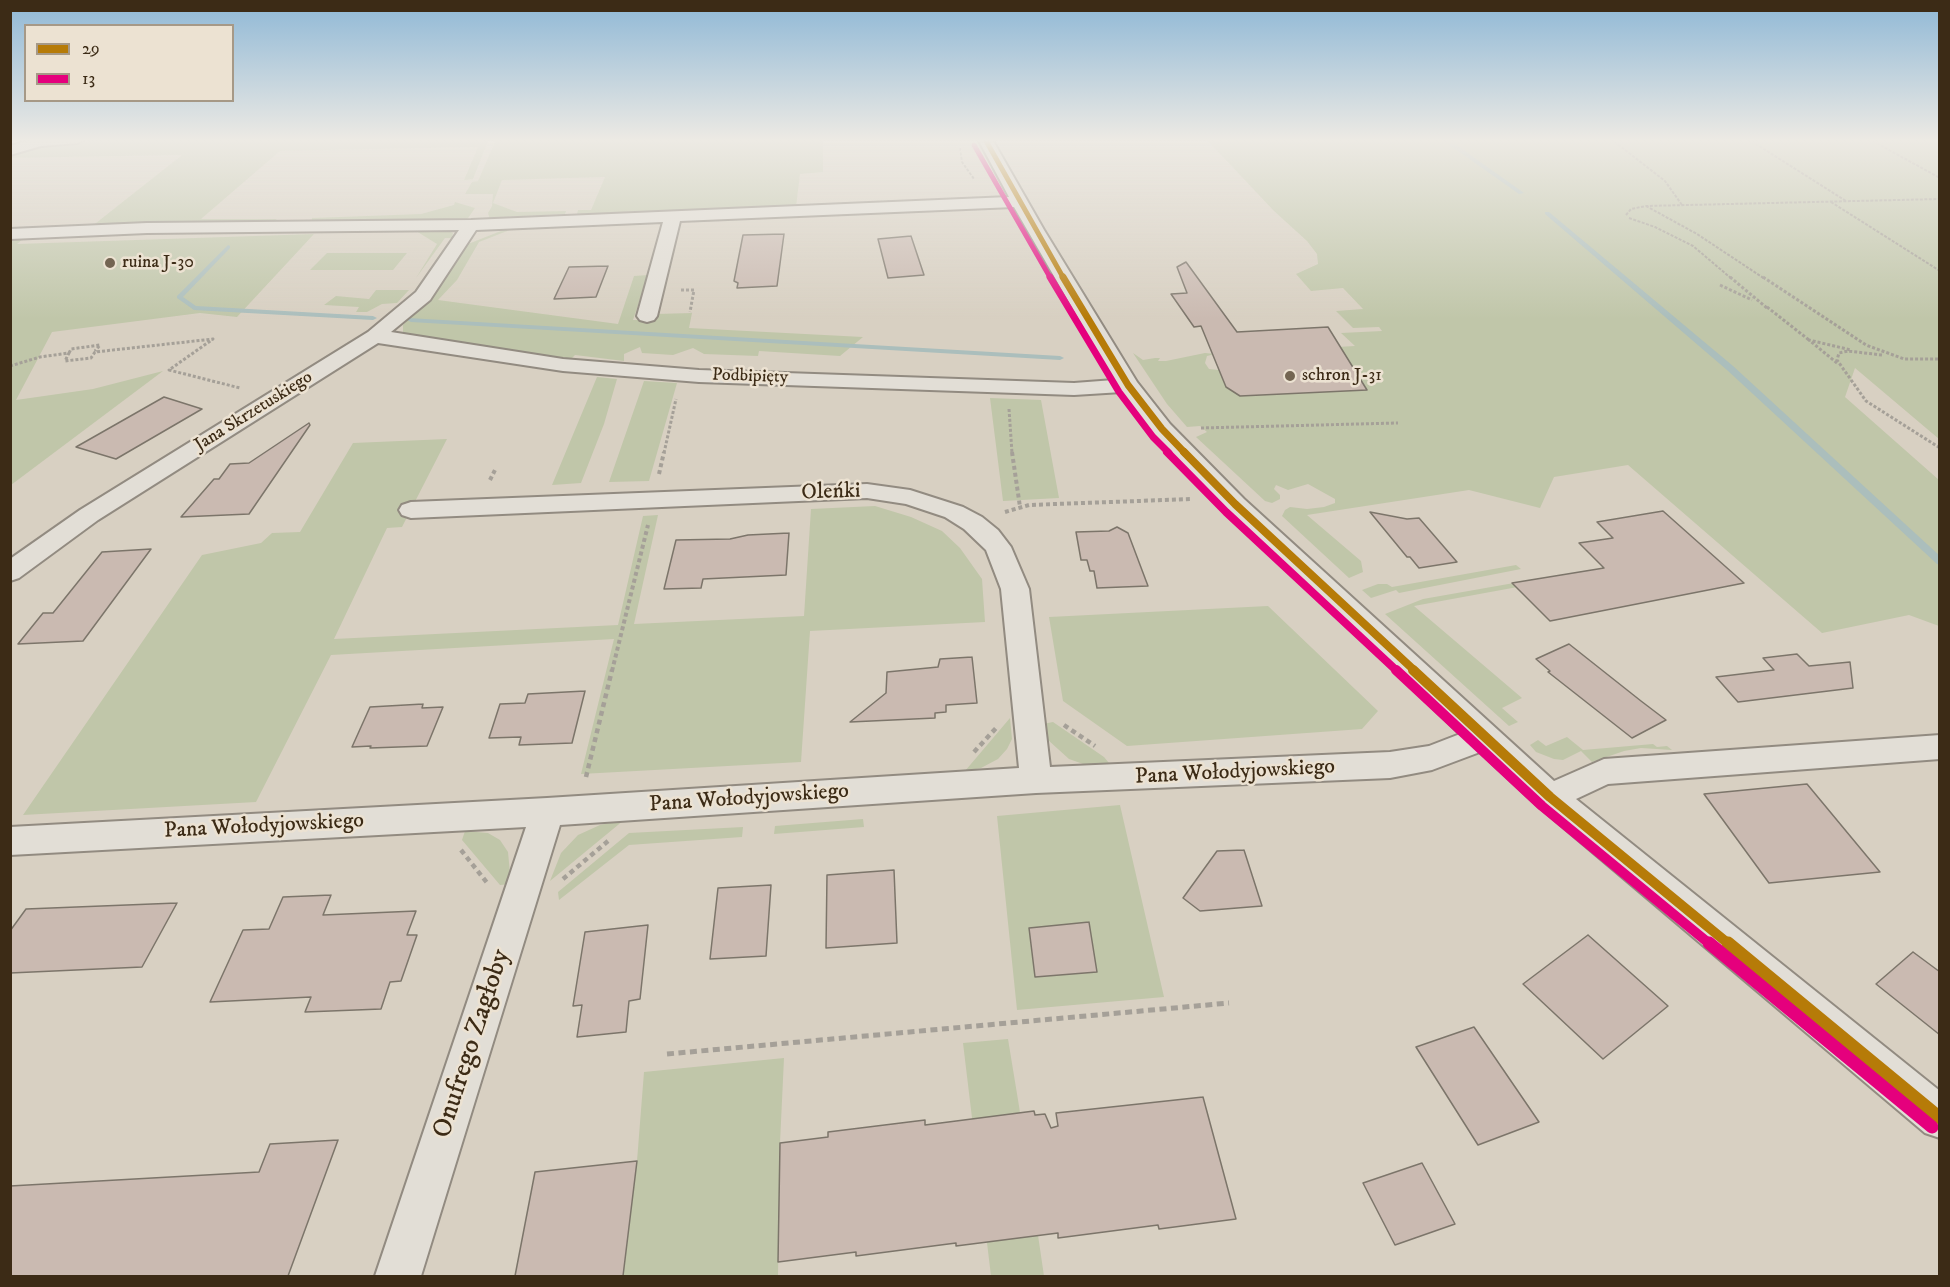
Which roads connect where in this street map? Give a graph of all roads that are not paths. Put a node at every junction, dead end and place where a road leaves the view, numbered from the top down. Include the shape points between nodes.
1 (1017, 199) edge
2 (1019, 202) junction
3 (673, 216) junction
4 (471, 225) junction
5 (10, 234) edge
6 (647, 316) dead end
7 (375, 336) junction
8 (1128, 385) junction
9 (411, 510) dead end
10 (10, 572) edge
11 (1484, 738) junction
12 (1940, 747) edge
13 (1036, 780) junction
14 (1550, 797) junction
15 (548, 812) junction
16 (10, 841) edge
17 (1940, 1118) edge
18 (398, 1276) edge

1 - 2 street
2 - 3 street
2 - 8 street
3 - 4 street
3 - 6 street
4 - 5 street via 147,228
4 - 7 street, Jana Skrzetuskiego via 423,296
7 - 8 street, Podbipięty via 563,365 699,375 1074,389
7 - 10 street, Jana Skrzetuskiego via 89,515
8 - 11 street via 1162,429 1265,535
9 - 13 street, Oleńki via 876,492 929,503 973,523 998,547 1008,566
11 - 13 street, Pana Wołodyjowskiego via 1432,758 1396,765
11 - 14 street
12 - 14 street via 1604,772
13 - 15 street, Pana Wołodyjowskiego
14 - 17 street
15 - 16 street, Pana Wołodyjowskiego
15 - 18 street, Onufrego Zagłoby

